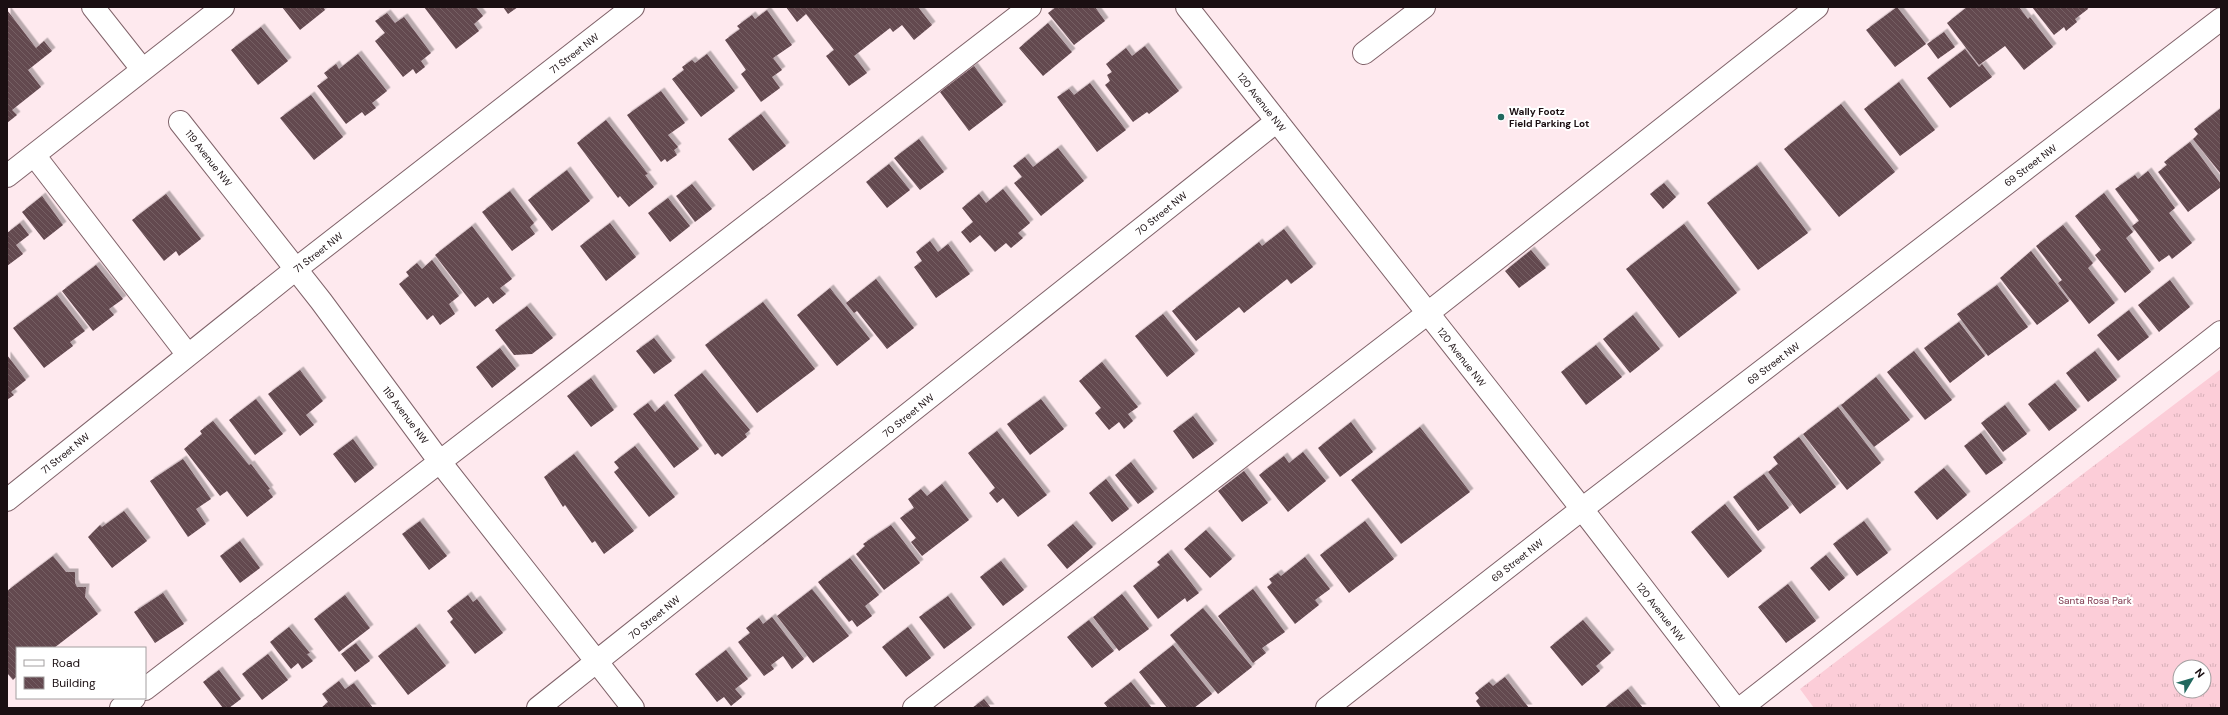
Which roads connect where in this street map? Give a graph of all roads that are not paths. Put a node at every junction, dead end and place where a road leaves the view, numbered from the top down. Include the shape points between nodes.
1 (93, 7) edge
2 (223, 7) edge
3 (633, 7) edge
4 (1030, 7) edge
5 (1187, 7) edge
6 (1424, 7) edge
7 (1817, 7) edge
8 (2221, 19) edge
9 (1364, 53) dead end
10 (142, 69) junction
11 (1276, 121) junction
12 (180, 122) dead end
13 (34, 155) junction
14 (7, 176) edge
15 (296, 269) junction
16 (1428, 313) junction
17 (2221, 332) edge
18 (188, 355) junction
19 (440, 462) junction
20 (7, 500) edge
21 (1582, 509) junction
22 (597, 663) junction
23 (146, 688) edge
24 (133, 699) edge
25 (121, 708) edge
26 (538, 708) edge
27 (633, 708) edge
28 (914, 708) edge
29 (1327, 708) edge
30 (1735, 708) edge
31 (1741, 708) edge

1 - 10 street
2 - 10 street
3 - 15 street, 71 Street NW
4 - 19 street
5 - 11 street, 120 Avenue NW
6 - 9 street
7 - 16 street
8 - 21 street, 69 Street NW
10 - 13 street
11 - 16 street, 120 Avenue NW
11 - 22 street, 70 Street NW
12 - 15 street, 119 Avenue NW
13 - 14 street
13 - 18 street
15 - 18 street, 71 Street NW
15 - 19 street, 119 Avenue NW
16 - 21 street, 120 Avenue NW
16 - 28 street
17 - 31 street
18 - 20 street, 71 Street NW
19 - 22 street, 119 Avenue NW
19 - 23 street
21 - 29 street, 69 Street NW
21 - 30 street, 120 Avenue NW
22 - 26 street, 70 Street NW
22 - 27 street, 119 Avenue NW
24 - 25 street

